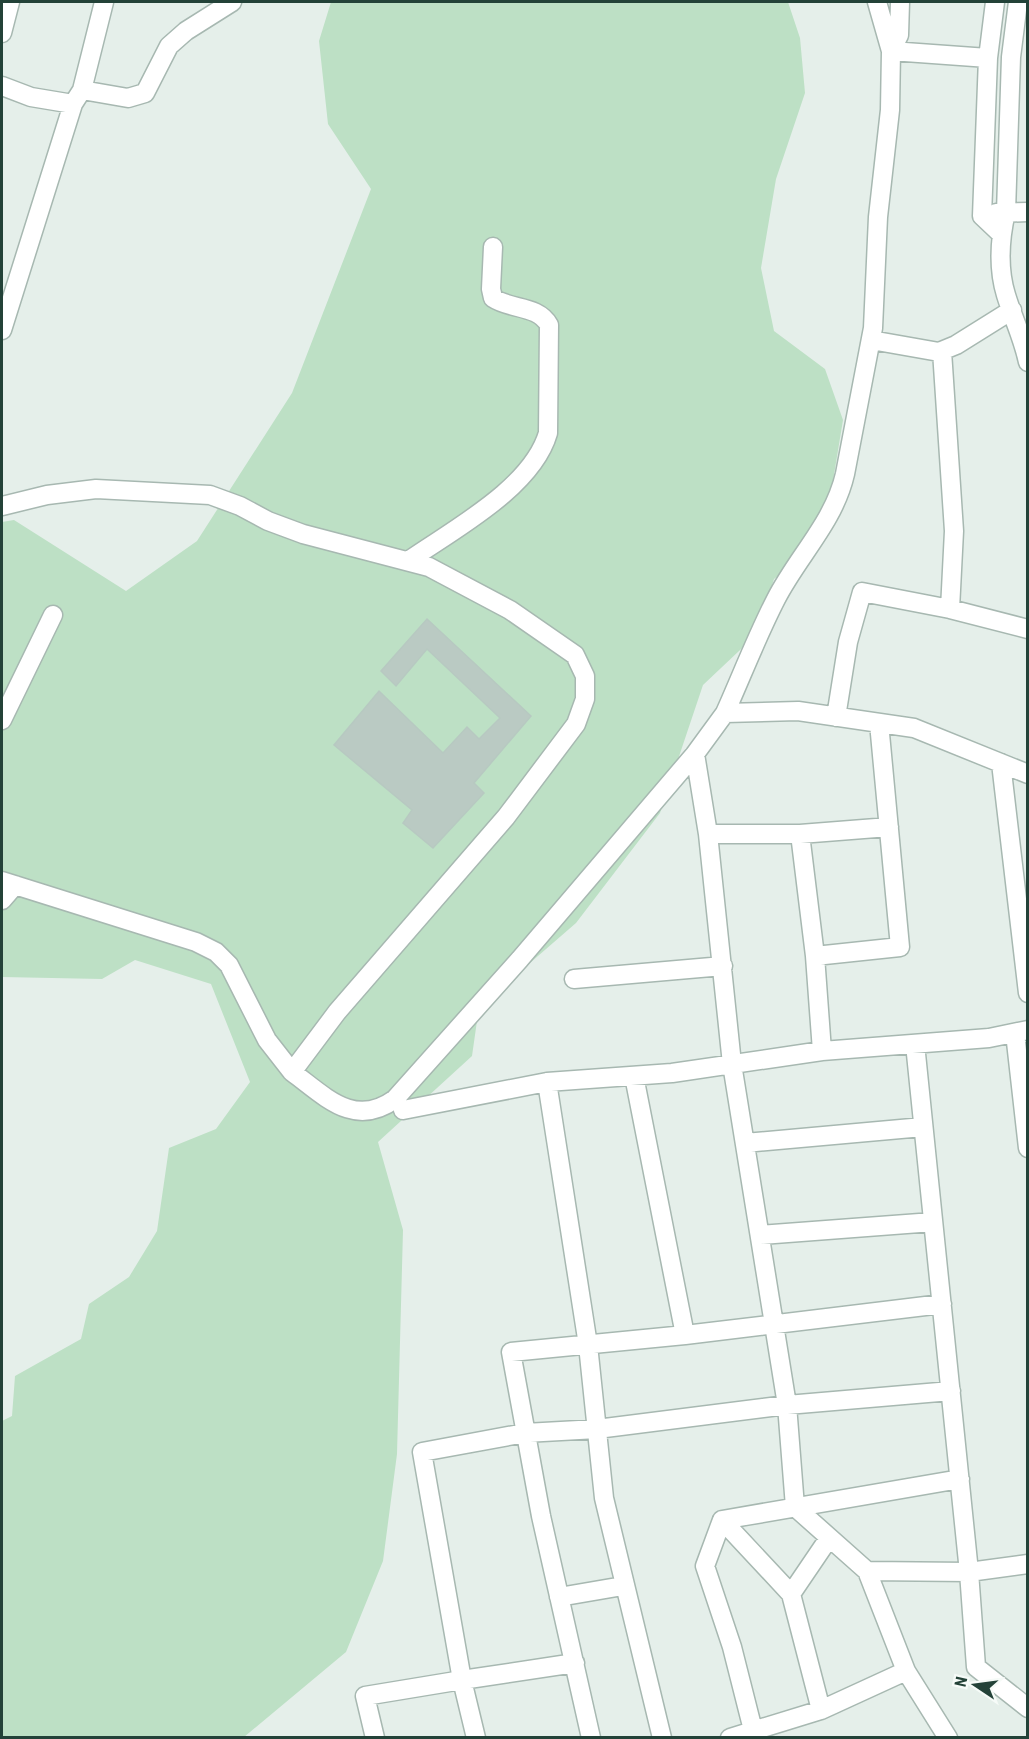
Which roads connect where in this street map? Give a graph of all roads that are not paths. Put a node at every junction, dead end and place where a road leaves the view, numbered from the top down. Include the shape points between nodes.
1 (10, 2) edge
2 (104, 2) edge
3 (232, 2) edge
4 (877, 2) edge
5 (900, 2) edge
6 (995, 2) edge
7 (1018, 2) edge
8 (2, 33) edge
9 (891, 51) junction
10 (988, 58) junction
11 (2, 86) edge
12 (77, 97) junction
13 (1006, 212) junction
14 (1028, 212) edge
15 (982, 216) junction
16 (1001, 234) junction
17 (493, 247) dead end
18 (1012, 310) junction
19 (2, 330) edge
20 (1025, 333) edge
21 (871, 340) junction
22 (942, 351) junction
23 (1028, 362) edge
24 (2, 506) edge
25 (408, 561) junction
26 (950, 609) junction
27 (53, 615) dead end
28 (1028, 629) edge
29 (725, 713) junction
30 (836, 717) junction
31 (2, 719) edge
32 (879, 723) junction
33 (695, 754) junction
34 (1001, 763) junction
35 (1028, 774) edge
36 (889, 827) junction
37 (708, 834) junction
38 (800, 834) junction
39 (8, 883) edge
40 (2, 900) edge
41 (1023, 926) edge
42 (815, 956) junction
43 (723, 966) junction
44 (574, 979) dead end
45 (1028, 993) edge
46 (1021, 1032) edge
47 (915, 1044) junction
48 (822, 1051) junction
49 (732, 1065) junction
50 (292, 1071) junction
51 (634, 1076) junction
52 (547, 1082) junction
53 (403, 1110) dead end
54 (923, 1127) junction
55 (745, 1143) junction
56 (1028, 1148) edge
57 (933, 1222) junction
58 (760, 1235) junction
59 (942, 1304) junction
60 (774, 1323) junction
61 (684, 1335) junction
62 (588, 1345) junction
63 (951, 1391) junction
64 (787, 1406) junction
65 (597, 1429) junction
66 (525, 1433) junction
67 (960, 1479) junction
68 (795, 1507) junction
69 (722, 1520) junction
70 (829, 1538) junction
71 (1028, 1564) edge
72 (867, 1571) junction
73 (969, 1572) junction
74 (623, 1586) junction
75 (791, 1594) junction
76 (559, 1597) junction
77 (574, 1663) junction
78 (906, 1671) junction
79 (462, 1680) junction
80 (1028, 1708) edge
81 (821, 1710) junction
82 (754, 1734) edge
83 (375, 1737) edge
84 (476, 1737) edge
85 (591, 1737) edge
86 (662, 1737) edge
87 (730, 1737) edge
88 (948, 1737) edge

1 - 8 street
2 - 12 street
3 - 12 street via 169,46 145,93 128,98
4 - 9 street
5 - 9 street via 899,35
6 - 10 street
7 - 13 street via 1011,57
9 - 10 street
9 - 21 street via 890,110 878,217
10 - 15 street
11 - 12 street via 31,97
12 - 19 street
13 - 14 street
13 - 15 street
13 - 16 street
15 - 16 street
16 - 18 street via 1004,281
17 - 25 street via 493,298 501,304 537,312 549,325 543,449 513,487
18 - 20 street
18 - 22 street
20 - 23 street
21 - 22 street
21 - 29 street via 841,491 829,518 776,598
22 - 26 street via 954,531
24 - 25 street via 96,489 194,492 240,506 303,534
25 - 50 street via 463,583 575,655 585,676 585,699 576,724 506,817
26 - 28 street
26 - 30 street via 862,592 848,642
27 - 31 street
29 - 30 street via 798,711
29 - 33 street
30 - 32 street
32 - 34 street via 914,728
32 - 36 street
33 - 37 street
33 - 50 street via 479,1007 395,1099 382,1109 353,1111 337,1105
34 - 35 street
34 - 41 street
36 - 38 street
36 - 42 street via 900,947
37 - 38 street
37 - 43 street
38 - 42 street
39 - 40 street
39 - 50 street via 196,942 216,952 229,965 267,1040
41 - 45 street
42 - 48 street
43 - 44 street
43 - 49 street
46 - 47 street
46 - 56 street
47 - 48 street
47 - 54 street
48 - 49 street
49 - 51 street
49 - 55 street
51 - 52 street
51 - 61 street
52 - 53 street
52 - 62 street
54 - 55 street
54 - 57 street
55 - 58 street
57 - 58 street
57 - 59 street
58 - 60 street
59 - 60 street
59 - 63 street
60 - 61 street
60 - 64 street
61 - 62 street
62 - 65 street
62 - 66 street via 511,1352
63 - 64 street
63 - 67 street
64 - 65 street
64 - 68 street
65 - 66 street
65 - 74 street via 604,1498
66 - 76 street
66 - 79 street via 422,1452
67 - 68 street
67 - 73 street
68 - 69 street
68 - 70 street
69 - 75 street
69 - 82 street via 705,1566 732,1647
70 - 72 street
70 - 75 street
71 - 73 street
72 - 73 street
72 - 78 street
73 - 80 street via 976,1667
74 - 76 street
74 - 86 street
75 - 81 street
76 - 77 street
77 - 79 street
77 - 85 street
78 - 81 street
78 - 88 street
79 - 83 street via 365,1696
79 - 84 street
81 - 82 street
82 - 87 street

